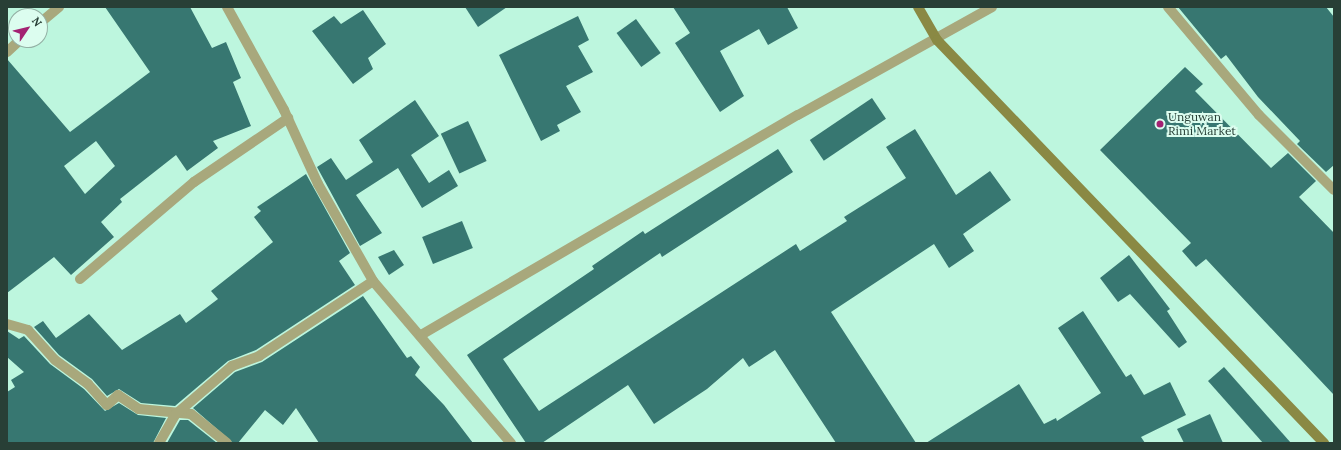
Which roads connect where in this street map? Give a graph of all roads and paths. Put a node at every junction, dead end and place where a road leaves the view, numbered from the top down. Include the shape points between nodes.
1 (59, 7) edge
2 (227, 7) edge
3 (918, 7) edge
4 (992, 7) edge
5 (1168, 7) edge
6 (48, 16) edge
7 (937, 40) junction
8 (288, 118) junction
9 (1334, 190) edge
10 (80, 279) dead end
11 (373, 281) junction
12 (7, 324) edge
13 (421, 335) junction
14 (176, 414) junction
15 (159, 443) edge
16 (227, 443) edge
17 (511, 443) edge
18 (1324, 443) edge

1 - 6 street
2 - 8 street
3 - 7 street
4 - 7 street
5 - 9 street via 1259,115
7 - 13 street via 798,115
7 - 18 street
8 - 10 street via 194,182
8 - 11 street via 318,184
11 - 13 street
11 - 14 street via 259,356 232,366
12 - 14 street via 28,330 55,360 88,384 107,405 118,395 138,409
13 - 17 street
14 - 15 street
14 - 16 street via 191,414

